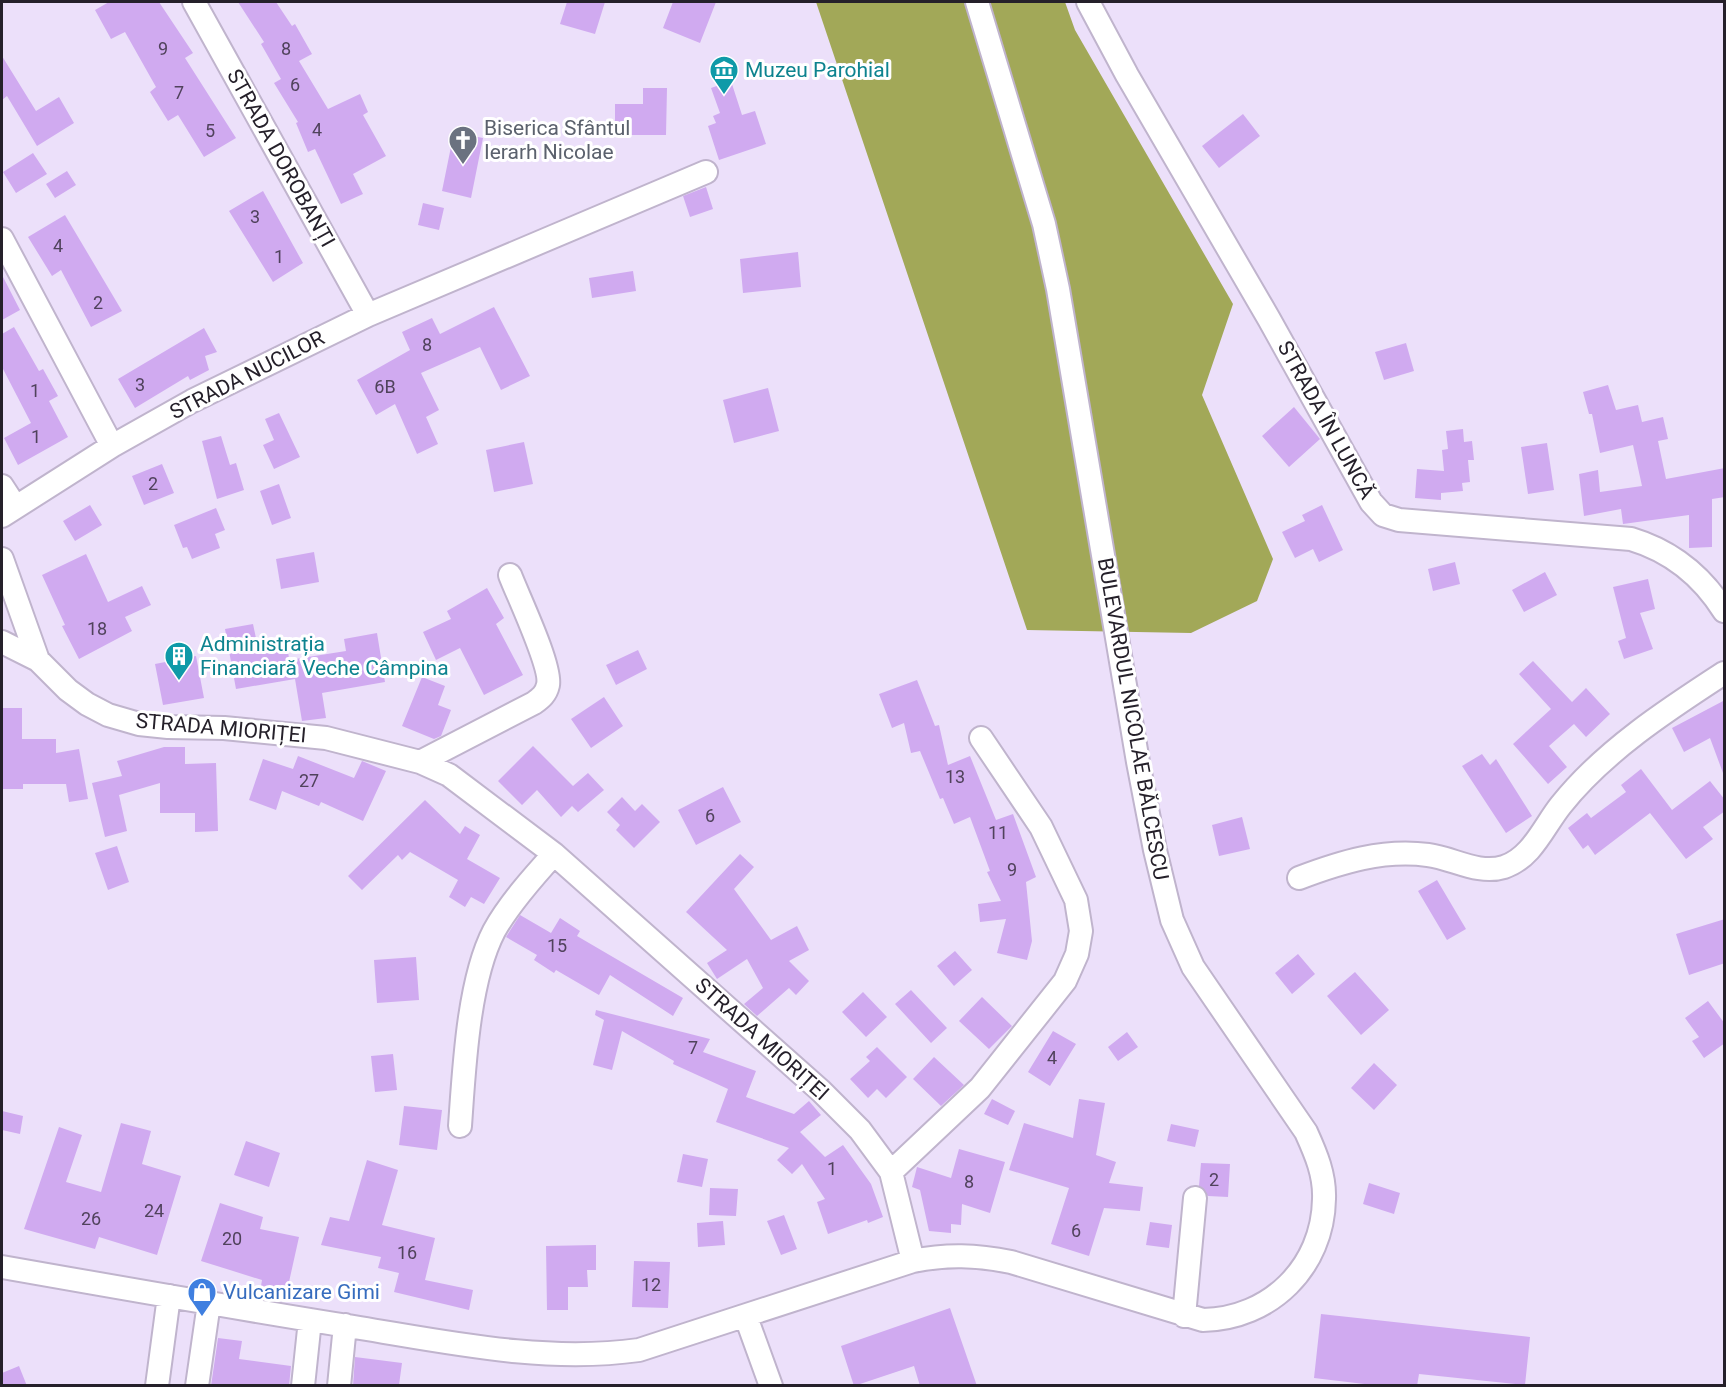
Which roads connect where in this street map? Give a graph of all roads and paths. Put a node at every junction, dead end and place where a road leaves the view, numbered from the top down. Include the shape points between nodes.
1 (194, 2) edge
2 (977, 2) edge
3 (1088, 2) edge
4 (706, 171) dead end
5 (2, 239) edge
6 (368, 315) junction
7 (112, 446) junction
8 (2, 486) edge
9 (8, 511) edge
10 (2, 559) edge
11 (510, 575) dead end
12 (1725, 611) edge
13 (2, 642) edge
14 (38, 660) junction
15 (1725, 673) edge
16 (981, 738) dead end
17 (420, 762) junction
18 (554, 854) junction
19 (1299, 878) dead end
20 (460, 1126) dead end
21 (891, 1172) junction
22 (1195, 1198) dead end
23 (913, 1261) junction
24 (2, 1267) edge
25 (169, 1296) junction
26 (209, 1303) junction
27 (1184, 1316) junction
28 (746, 1317) junction
29 (310, 1320) junction
30 (345, 1326) junction
31 (157, 1386) edge
32 (197, 1386) edge
33 (303, 1386) edge
34 (339, 1386) edge
35 (771, 1386) edge

1 - 6 street, STRADA DOROBANȚI
2 - 27 street, BULEVARDUL NICOLAE BĂLCESCU via 1044,224 1058,289 1138,762 1172,920 1193,967 1306,1132 1323,1182 1322,1217 1314,1243 1305,1262 1277,1296 1260,1308 1222,1320
3 - 12 street, STRADA ÎN LUNCĂ via 1371,502 1383,515 1399,520 1631,539 1677,559 1700,579
4 - 6 street, STRADA NUCILOR
5 - 7 street
6 - 7 street, STRADA NUCILOR via 192,401
7 - 9 street, STRADA NUCILOR
8 - 9 street
10 - 14 street, STRADA MIORIȚEI
11 - 17 street via 546,667 548,687 534,702
13 - 14 street, STRADA MIORIȚEI
14 - 17 street, STRADA MIORIȚEI via 87,704 139,724 326,738
15 - 19 street via 1671,708 1615,752 1562,804 1521,859 1485,869 1430,855 1395,852 1329,866
16 - 21 street via 1041,827 1076,900 1081,932 1077,954 1065,981 980,1088
17 - 18 street, STRADA MIORIȚEI via 472,790
18 - 20 street via 494,931 483,961 465,1060
18 - 21 street, STRADA MIORIȚEI via 821,1091 860,1130
21 - 23 street, STRADA MIORIȚEI
22 - 27 street
23 - 27 street, BULEVARDUL NICOLAE BĂLCESCU via 960,1255 1011,1262
23 - 28 street, BULEVARDUL NICOLAE BĂLCESCU
24 - 25 street, BULEVARDUL NICOLAE BĂLCESCU
25 - 26 street, BULEVARDUL NICOLAE BĂLCESCU
25 - 31 street
26 - 29 street, BULEVARDUL NICOLAE BĂLCESCU
26 - 32 street
28 - 30 street, BULEVARDUL NICOLAE BĂLCESCU via 639,1350 600,1356 523,1352
28 - 35 street
29 - 30 street, BULEVARDUL NICOLAE BĂLCESCU
29 - 33 street
30 - 34 street

